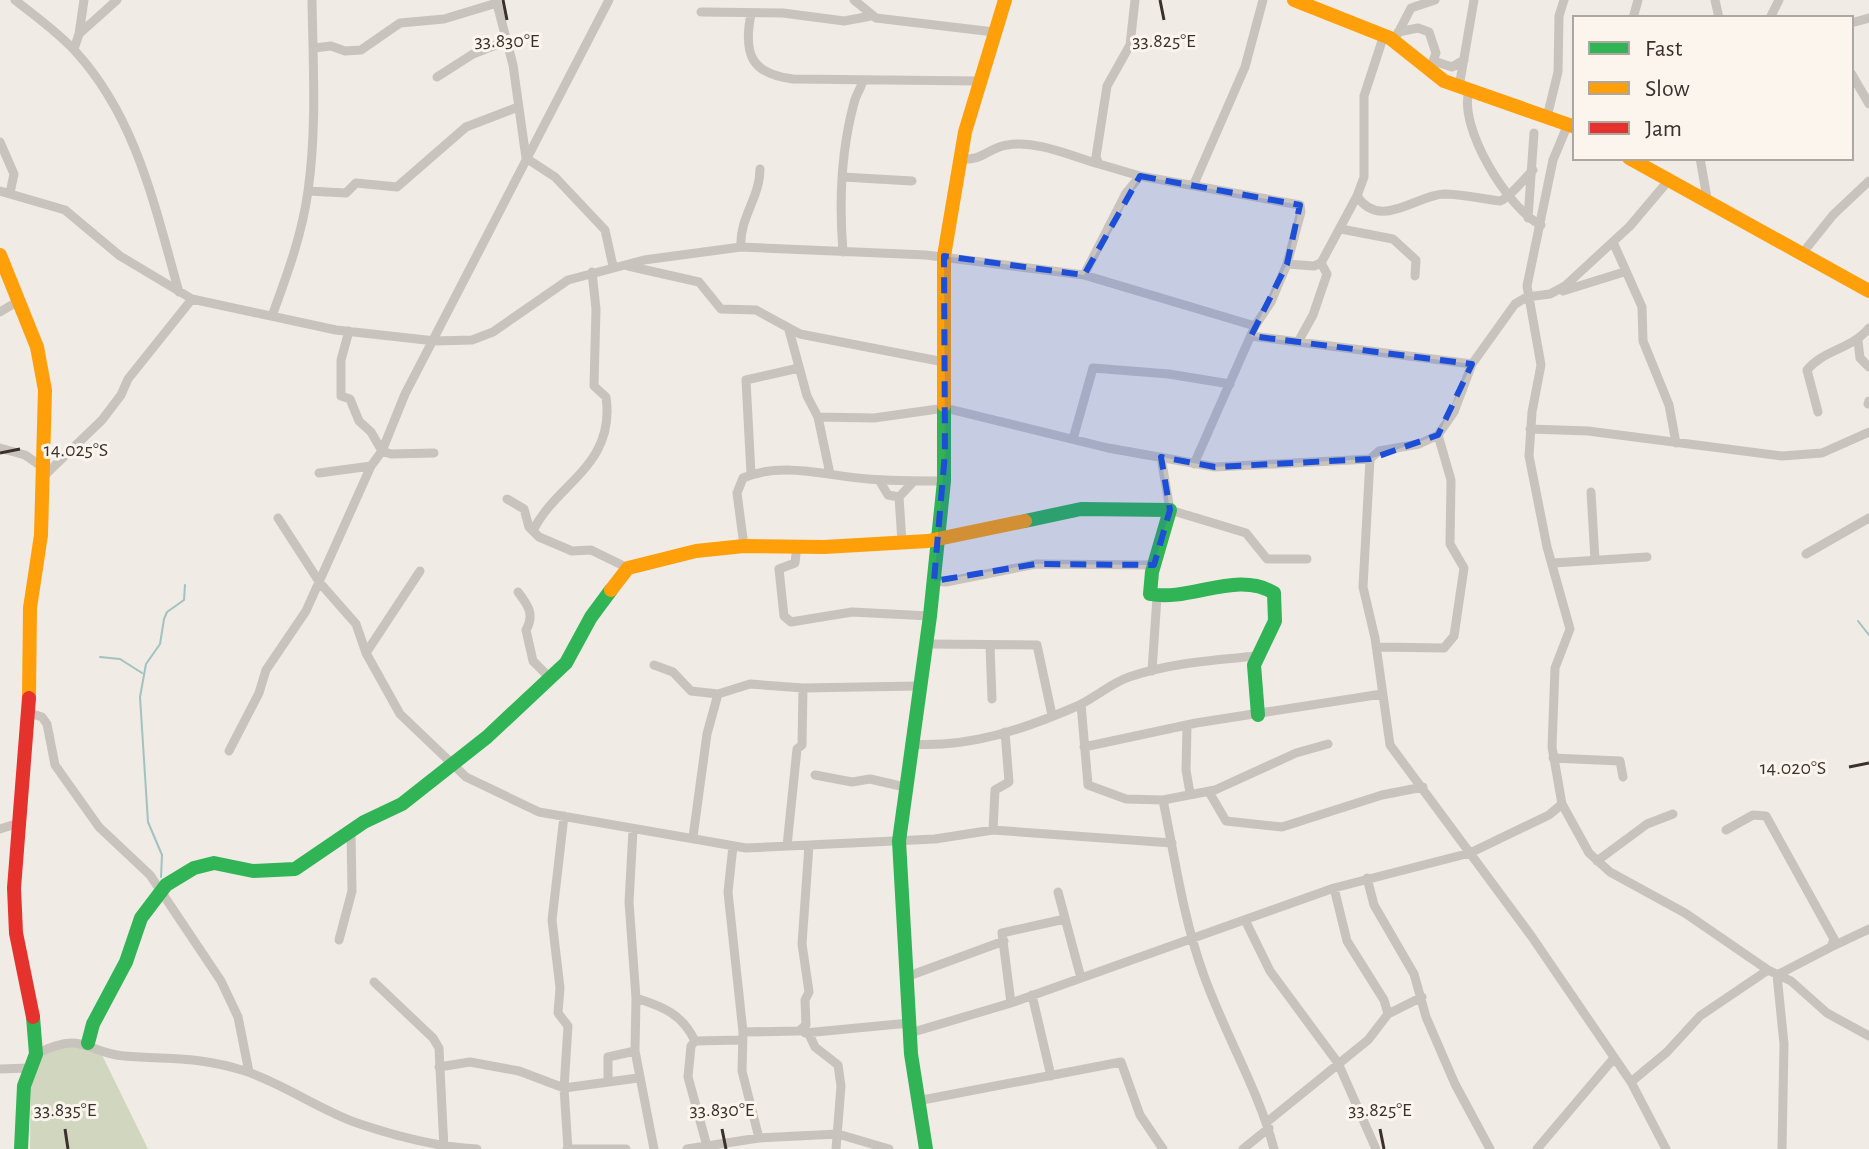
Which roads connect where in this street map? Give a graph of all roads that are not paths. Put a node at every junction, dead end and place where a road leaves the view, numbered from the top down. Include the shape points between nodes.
1 (15, 0) edge
2 (84, 0) edge
3 (117, 0) edge
4 (312, 0) edge
5 (609, 0) edge
6 (854, 0) edge
7 (1005, 0) edge
8 (1135, 0) edge
9 (1263, 0) edge
10 (1294, 0) edge
11 (1435, 0) edge
12 (1474, 0) edge
13 (1564, 0) edge
14 (496, 2) edge
15 (701, 12) dead end
16 (751, 14) junction
17 (871, 16) junction
18 (994, 32) junction
19 (79, 34) junction
20 (1392, 36) junction
21 (506, 41) junction
22 (314, 48) junction
23 (74, 49) junction
24 (1464, 60) junction
25 (1432, 67) junction
26 (1853, 76) edge
27 (437, 77) dead end
28 (863, 80) junction
29 (978, 81) junction
30 (1464, 89) junction
31 (1869, 104) edge
32 (518, 107) junction
33 (1547, 117) junction
34 (1573, 126) edge
35 (1534, 133) dead end
36 (0, 142) edge
37 (526, 158) junction
38 (960, 159) junction
39 (1632, 160) edge
40 (1700, 160) edge
41 (1099, 164) junction
42 (760, 169) dead end
43 (1533, 170) junction
44 (1140, 176) junction
45 (843, 177) junction
46 (912, 181) dead end
47 (1668, 181) junction
48 (1869, 181) edge
49 (1194, 184) junction
50 (308, 191) junction
51 (5, 192) edge
52 (1357, 196) junction
53 (1508, 197) junction
54 (1707, 198) junction
55 (1528, 218) junction
56 (1541, 225) junction
57 (1341, 229) junction
58 (1613, 242) junction
59 (741, 247) junction
60 (843, 252) junction
61 (0, 255) edge
62 (1801, 255) junction
63 (944, 256) junction
64 (1321, 263) junction
65 (1287, 264) junction
66 (617, 266) junction
67 (592, 272) junction
68 (1624, 272) junction
69 (1084, 275) junction
70 (1415, 276) dead end
71 (1869, 291) edge
72 (179, 292) junction
73 (1557, 292) junction
74 (1527, 297) junction
75 (192, 299) junction
76 (20, 300) junction
77 (0, 312) edge
78 (272, 316) junction
79 (1869, 328) edge
80 (789, 330) junction
81 (349, 331) junction
82 (1253, 331) junction
83 (435, 341) junction
84 (1858, 341) junction
85 (1298, 342) junction
86 (944, 362) junction
87 (1472, 364) junction
88 (1869, 367) edge
89 (799, 368) junction
90 (1230, 384) junction
91 (945, 408) junction
92 (1818, 412) dead end
93 (818, 417) junction
94 (1530, 429) junction
95 (1869, 432) edge
96 (1438, 435) junction
97 (1073, 439) junction
98 (1676, 443) junction
99 (0, 448) edge
100 (382, 451) junction
101 (434, 453) dead end
102 (1161, 457) junction
103 (1370, 459) junction
104 (1194, 464) junction
105 (371, 466) junction
106 (44, 472) junction
107 (319, 473) dead end
108 (751, 474) junction
109 (830, 474) junction
110 (879, 480) junction
111 (914, 481) junction
112 (944, 481) junction
113 (1591, 492) dead end
114 (899, 497) junction
115 (507, 499) dead end
116 (1170, 510) junction
117 (278, 518) dead end
118 (1869, 518) edge
119 (533, 531) junction
120 (938, 538) junction
121 (902, 542) junction
122 (797, 545) junction
123 (744, 546) junction
124 (1806, 554) dead end
125 (1647, 557) dead end
126 (1307, 559) dead end
127 (1595, 560) junction
128 (1553, 563) junction
129 (1154, 565) junction
130 (628, 568) junction
131 (420, 571) dead end
132 (934, 581) junction
133 (320, 583) junction
134 (518, 592) dead end
135 (1157, 597) junction
136 (930, 616) junction
137 (926, 644) junction
138 (990, 646) junction
139 (1376, 647) junction
140 (366, 653) junction
141 (1256, 656) junction
142 (654, 665) dead end
143 (1152, 671) junction
144 (550, 678) junction
145 (918, 686) junction
146 (803, 688) junction
147 (718, 694) junction
148 (1382, 694) junction
149 (992, 699) dead end
150 (1081, 704) junction
151 (29, 713) junction
152 (1052, 715) junction
153 (1258, 715) junction
154 (1187, 726) junction
155 (1005, 732) junction
156 (910, 744) junction
157 (1328, 744) dead end
158 (1084, 747) junction
159 (229, 751) dead end
160 (1553, 758) junction
161 (451, 765) junction
162 (815, 775) dead end
163 (1623, 777) dead end
164 (905, 787) junction
165 (1423, 787) junction
166 (1209, 792) junction
167 (1190, 793) junction
168 (1163, 800) junction
169 (1562, 804) junction
170 (1673, 814) dead end
171 (564, 816) junction
172 (19, 823) junction
173 (0, 829) edge
174 (633, 830) junction
175 (993, 830) junction
176 (1726, 830) dead end
177 (351, 831) junction
178 (693, 837) junction
179 (899, 841) junction
180 (1172, 843) junction
181 (809, 845) junction
182 (733, 846) junction
183 (787, 846) junction
184 (1470, 853) junction
185 (1597, 861) junction
186 (1367, 878) junction
187 (1334, 888) junction
188 (161, 891) junction
189 (1058, 892) dead end
190 (1065, 919) junction
191 (1246, 922) junction
192 (1869, 929) edge
193 (339, 940) dead end
194 (1192, 940) junction
195 (1004, 941) junction
196 (1831, 947) junction
197 (1773, 972) junction
198 (906, 977) junction
199 (1081, 978) junction
200 (374, 982) dead end
201 (1032, 995) junction
202 (1422, 997) junction
203 (636, 998) junction
204 (1011, 1003) junction
205 (1388, 1014) junction
206 (909, 1028) junction
207 (804, 1032) junction
208 (742, 1036) junction
209 (1869, 1036) edge
210 (695, 1041) junction
211 (88, 1043) junction
212 (635, 1051) junction
213 (36, 1054) junction
214 (1614, 1058) junction
215 (1338, 1063) junction
216 (439, 1067) junction
217 (28, 1068) junction
218 (0, 1069) edge
219 (249, 1072) junction
220 (1051, 1076) junction
221 (638, 1078) junction
222 (608, 1081) junction
223 (1631, 1082) junction
224 (564, 1088) junction
225 (917, 1101) junction
226 (1268, 1125) junction
227 (838, 1134) junction
228 (759, 1138) junction
229 (732, 1145) edge
230 (707, 1146) junction
231 (444, 1148) edge
232 (612, 1148) edge
233 (21, 1149) edge
234 (477, 1149) edge
235 (567, 1149) edge
236 (626, 1149) edge
237 (654, 1149) edge
238 (687, 1149) edge
239 (836, 1149) edge
240 (889, 1149) edge
241 (926, 1149) edge
242 (1163, 1149) edge
243 (1243, 1149) edge
244 (1274, 1149) edge
245 (1376, 1149) edge
246 (1490, 1149) edge
247 (1537, 1149) edge
248 (1666, 1149) edge
249 (1782, 1149) edge

1 - 23 street
2 - 19 street
3 - 19 street
4 - 22 street
5 - 37 street
6 - 17 street
7 - 18 street
8 - 41 street via 1130,45 1107,86
9 - 49 street via 1245,67
10 - 20 street
11 - 20 street via 1411,8
12 - 24 street
13 - 33 street via 1558,72
14 - 21 street
14 - 22 street via 444,19 400,23 361,50
15 - 16 street
16 - 17 street via 844,21
16 - 28 street via 748,45 765,74
17 - 18 street
18 - 29 street
19 - 23 street
20 - 25 street
20 - 25 street via 1418,28 1429,32 1435,45
20 - 52 street via 1364,96 1364,177
21 - 27 street
21 - 32 street
22 - 50 street
23 - 72 street via 101,84 137,150
24 - 25 street via 1452,67
24 - 30 street
25 - 30 street
26 - 31 street
28 - 29 street
28 - 45 street via 854,99
29 - 38 street
30 - 33 street
30 - 53 street via 1481,153
32 - 37 street
32 - 50 street via 466,127 397,187 356,183 346,193
33 - 34 street
34 - 56 street via 1553,160
35 - 43 street
36 - 51 street via 14,174
37 - 66 street via 555,177 605,230
37 - 83 street
38 - 41 street via 979,159 1017,144
38 - 63 street
39 - 47 street
40 - 54 street
41 - 44 street
42 - 59 street via 759,187 741,228
43 - 53 street
43 - 55 street
44 - 49 street
44 - 69 street
45 - 46 street
45 - 60 street
47 - 54 street
47 - 58 street
48 - 62 street
49 - 65 street via 1300,205
50 - 78 street via 296,250
51 - 72 street via 65,210 120,256
52 - 53 street via 1367,206 1394,211 1442,194 1500,201
52 - 57 street
53 - 55 street
54 - 62 street
55 - 56 street
56 - 74 street
57 - 64 street
57 - 70 street via 1393,239 1416,260
58 - 68 street
58 - 73 street
59 - 60 street
59 - 66 street
60 - 63 street
61 - 76 street
62 - 71 street
63 - 69 street
63 - 86 street
64 - 65 street
64 - 85 street via 1327,274
65 - 82 street
66 - 67 street
66 - 80 street via 699,282 721,309 756,310
67 - 83 street via 556,286 481,338
67 - 119 street via 594,386 606,397 606,425 580,476 543,511
68 - 73 street
68 - 98 street via 1642,307 1643,341 1669,405
69 - 82 street
72 - 75 street
73 - 74 street
74 - 87 street via 1515,304
74 - 94 street via 1541,365
75 - 78 street
75 - 106 street via 102,420
76 - 77 street
76 - 106 street via 44,375
78 - 81 street
79 - 84 street
80 - 86 street
80 - 89 street
81 - 83 street
81 - 100 street via 339,391 350,399
82 - 85 street
82 - 90 street
83 - 100 street via 405,394
84 - 88 street via 1860,358
84 - 92 street via 1807,370
85 - 87 street
86 - 91 street
87 - 96 street via 1454,412
89 - 93 street
89 - 108 street via 746,380
90 - 97 street via 1093,368
90 - 104 street
91 - 93 street via 874,418
91 - 97 street
91 - 112 street
93 - 109 street
94 - 98 street
94 - 128 street via 1533,482
95 - 98 street via 1810,455
96 - 103 street via 1379,451
96 - 139 street via 1451,480 1450,544 1464,568 1454,636 1444,648
97 - 102 street
99 - 106 street via 25,455
100 - 101 street
100 - 105 street
102 - 104 street
102 - 116 street
103 - 104 street via 1230,467
103 - 139 street via 1362,569
105 - 107 street
105 - 133 street
106 - 151 street via 28,631
108 - 109 street
108 - 123 street via 743,478 737,493
109 - 110 street
110 - 111 street
110 - 114 street via 888,495
111 - 112 street
111 - 114 street
112 - 120 street
113 - 127 street
114 - 121 street
115 - 119 street via 524,509
116 - 120 street via 1081,509
116 - 126 street via 1246,533 1267,559
116 - 129 street
117 - 133 street
118 - 124 street
119 - 130 street via 572,551 591,550
120 - 121 street
120 - 132 street
121 - 122 street
122 - 123 street
122 - 136 street via 795,563 779,569 784,616 791,622 852,612
123 - 130 street via 696,551
125 - 127 street
127 - 128 street
128 - 160 street via 1570,629 1555,668
129 - 132 street via 1036,564
129 - 135 street via 1150,592
130 - 144 street via 591,617 566,663
131 - 140 street
132 - 136 street
133 - 140 street via 356,624
133 - 159 street via 266,670
134 - 144 street via 531,612 526,630 533,661
135 - 141 street via 1248,584 1268,587 1276,597 1275,621
135 - 143 street
136 - 137 street
137 - 138 street
137 - 145 street
138 - 149 street
138 - 152 street via 1037,645
139 - 148 street
140 - 161 street via 400,714
141 - 143 street
141 - 153 street
142 - 147 street via 673,672 691,691
143 - 150 street via 1116,682
144 - 161 street
145 - 146 street
145 - 156 street
146 - 147 street via 750,684
146 - 183 street via 802,745 797,749
147 - 178 street
148 - 153 street
148 - 165 street via 1390,745
150 - 152 street
150 - 158 street
151 - 172 street
151 - 188 street via 47,724 55,765 99,827
152 - 155 street
153 - 154 street
154 - 158 street
154 - 167 street
155 - 156 street via 955,745
155 - 175 street via 1009,782 995,790
156 - 164 street
157 - 166 street
158 - 168 street via 1090,787 1126,799
160 - 163 street via 1620,761
160 - 169 street
161 - 171 street via 508,800
161 - 177 street via 402,804
162 - 164 street
164 - 179 street
165 - 166 street via 1401,789 1282,827 1226,821
165 - 184 street
166 - 167 street
167 - 168 street
168 - 180 street
169 - 184 street
169 - 185 street
170 - 185 street via 1647,824
171 - 174 street
171 - 224 street via 552,920 559,1019 568,1026
172 - 173 street
172 - 213 street via 13,915
174 - 178 street
174 - 203 street via 629,902
175 - 179 street
175 - 180 street
176 - 196 street via 1753,815 1766,816 1834,939
177 - 188 street via 286,872 214,863 194,868
177 - 193 street via 352,891
178 - 182 street
179 - 181 street
179 - 198 street
180 - 194 street
181 - 183 street
181 - 207 street via 802,944 809,992
182 - 183 street
182 - 208 street via 728,892
184 - 186 street
184 - 214 street
185 - 197 street
186 - 187 street
186 - 202 street via 1374,905
187 - 191 street
187 - 205 street via 1347,941
188 - 211 street via 141,918
188 - 219 street via 229,996
189 - 190 street
190 - 195 street via 1002,933
190 - 199 street
191 - 194 street
191 - 215 street via 1270,971
192 - 196 street
194 - 199 street
194 - 226 street
195 - 198 street
195 - 204 street
196 - 197 street
197 - 209 street via 1827,1013
197 - 223 street via 1700,1016
197 - 249 street via 1785,1056
198 - 206 street
199 - 201 street
200 - 216 street via 433,1038
201 - 204 street
201 - 220 street
202 - 205 street
202 - 246 street via 1455,1084
203 - 210 street via 669,1009 686,1023
203 - 212 street
204 - 206 street
205 - 215 street via 1368,1040
206 - 207 street
206 - 225 street
207 - 208 street
207 - 227 street via 838,1065
208 - 210 street
208 - 228 street via 742,1071
210 - 230 street via 688,1077
211 - 213 street via 57,1045
211 - 219 street via 111,1054 189,1057
212 - 221 street
212 - 222 street via 608,1057
213 - 217 street
214 - 223 street
214 - 247 street
215 - 226 street
215 - 245 street
216 - 224 street via 470,1062 519,1071
216 - 231 street
217 - 218 street
217 - 233 street
219 - 231 street via 357,1123
220 - 225 street
220 - 242 street via 1121,1062 1140,1115
221 - 222 street
221 - 237 street
222 - 224 street
223 - 248 street
224 - 235 street
225 - 241 street
226 - 243 street
226 - 244 street
227 - 228 street
227 - 239 street
227 - 240 street
228 - 229 street
229 - 230 street
230 - 238 street
231 - 234 street
232 - 235 street
232 - 236 street

